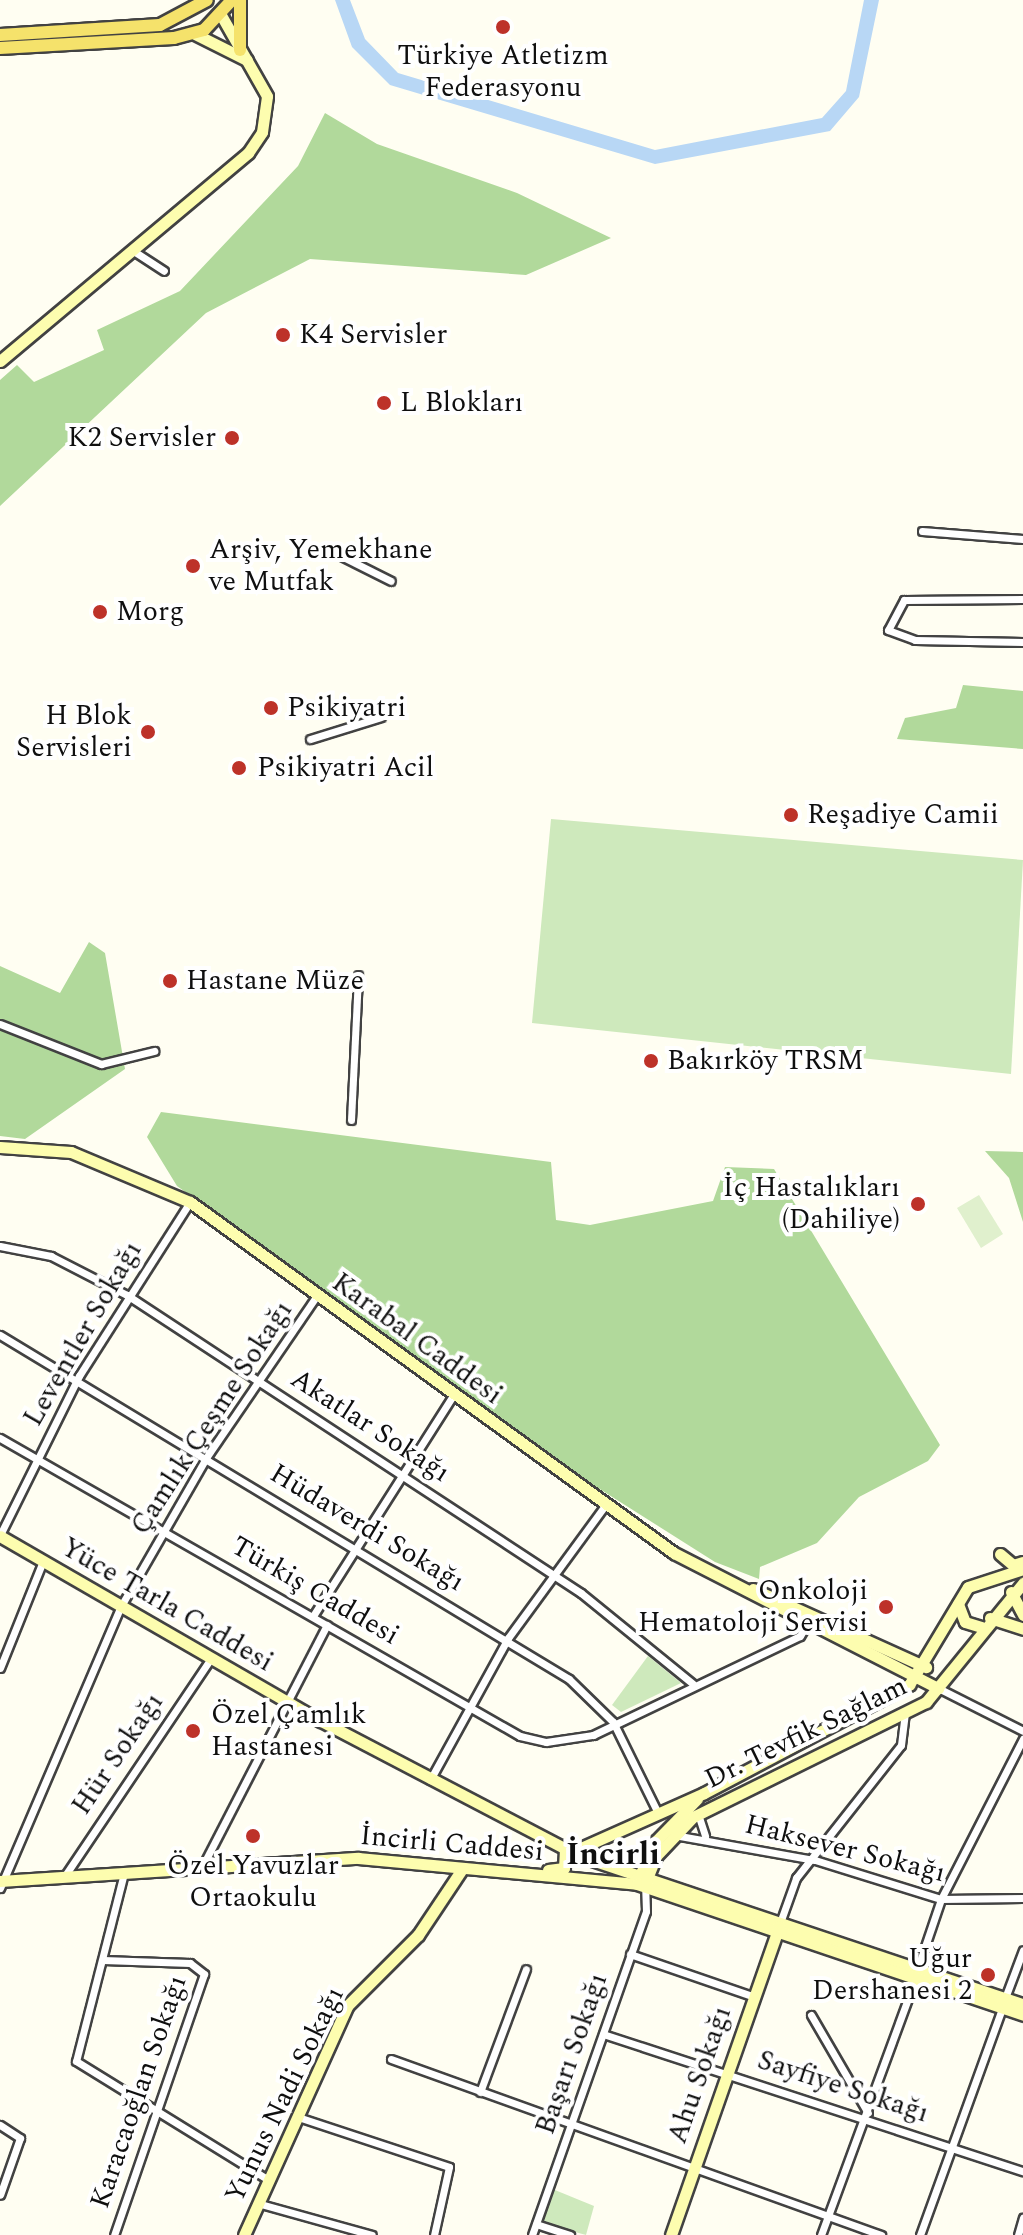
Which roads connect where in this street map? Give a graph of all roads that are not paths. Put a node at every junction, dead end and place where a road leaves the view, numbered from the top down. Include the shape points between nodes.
1 (207, 0) edge
2 (232, 0) edge
3 (240, 0) edge
4 (188, 14) junction
5 (221, 15) junction
6 (195, 34) junction
7 (0, 35) edge
8 (0, 48) edge
9 (244, 55) junction
10 (132, 250) junction
11 (164, 271) dead end
12 (0, 361) edge
13 (922, 531) dead end
14 (1023, 539) edge
15 (329, 550) dead end
16 (391, 581) dead end
17 (1023, 599) edge
18 (1023, 642) edge
19 (381, 717) dead end
20 (310, 739) dead end
21 (358, 975) dead end
22 (0, 1024) edge
23 (154, 1051) dead end
24 (351, 1120) dead end
25 (0, 1147) edge
26 (190, 1202) junction
27 (0, 1246) edge
28 (127, 1295) junction
29 (317, 1295) junction
30 (0, 1335) edge
31 (79, 1376) junction
32 (261, 1383) junction
33 (453, 1395) junction
34 (0, 1438) edge
35 (206, 1458) junction
36 (35, 1459) junction
37 (402, 1471) junction
38 (604, 1507) junction
39 (165, 1529) junction
40 (0, 1536) edge
41 (354, 1544) junction
42 (1000, 1554) dead end
43 (43, 1561) junction
44 (1023, 1562) edge
45 (1023, 1569) edge
46 (552, 1574) junction
47 (726, 1579) junction
48 (1003, 1579) junction
49 (1023, 1583) edge
50 (1012, 1595) junction
51 (958, 1604) junction
52 (121, 1606) junction
53 (1023, 1615) edge
54 (313, 1616) junction
55 (985, 1622) junction
56 (807, 1624) junction
57 (327, 1625) junction
58 (1023, 1629) edge
59 (508, 1638) junction
60 (211, 1658) junction
61 (0, 1668) edge
62 (922, 1672) junction
63 (693, 1684) junction
64 (938, 1688) junction
65 (283, 1700) junction
66 (468, 1704) junction
67 (905, 1713) junction
68 (613, 1722) junction
69 (1023, 1731) edge
70 (1023, 1739) edge
71 (430, 1780) junction
72 (704, 1793) junction
73 (658, 1813) junction
74 (699, 1813) junction
75 (673, 1834) junction
76 (705, 1836) junction
77 (565, 1850) junction
78 (815, 1860) junction
79 (203, 1865) junction
80 (462, 1869) junction
81 (124, 1873) junction
82 (521, 1873) junction
83 (64, 1877) junction
84 (643, 1879) junction
85 (1, 1884) edge
86 (1023, 1898) edge
87 (941, 1899) junction
88 (779, 1925) junction
89 (1023, 1950) edge
90 (630, 1954) junction
91 (103, 1960) junction
92 (526, 1969) dead end
93 (916, 1974) junction
94 (752, 1996) junction
95 (1004, 2003) junction
96 (1023, 2004) edge
97 (811, 2015) dead end
98 (1023, 2015) edge
99 (603, 2034) junction
100 (391, 2059) dead end
101 (727, 2073) junction
102 (480, 2092) junction
103 (154, 2111) junction
104 (867, 2115) junction
105 (298, 2117) junction
106 (571, 2124) junction
107 (0, 2125) edge
108 (952, 2147) junction
109 (694, 2167) junction
110 (1023, 2171) edge
111 (267, 2179) junction
112 (0, 2195) edge
113 (257, 2203) junction
114 (828, 2216) junction
115 (1023, 2218) edge
116 (536, 2224) junction
117 (114, 2235) edge
118 (244, 2235) edge
119 (372, 2235) edge
120 (434, 2235) edge
121 (532, 2235) edge
122 (570, 2235) edge
123 (671, 2235) edge
124 (821, 2235) edge
125 (881, 2235) edge
126 (920, 2235) edge
127 (1018, 2235) edge

1 - 4 main road
1 - 5 main road
2 - 5 main road
3 - 9 main road
4 - 6 main road
4 - 7 main road via 130,29
5 - 6 main road
5 - 9 main road
6 - 8 main road
6 - 9 main road
9 - 10 main road via 267,96 262,132 248,153
10 - 11 street
10 - 12 main road
13 - 14 street
15 - 16 street
17 - 18 street via 904,600 888,630 915,640
19 - 20 street
21 - 24 street
22 - 23 street via 101,1064
25 - 26 main road, Karabal Caddesi via 71,1152
26 - 28 street, Leventler Sokağı
26 - 29 main road, Karabal Caddesi
27 - 28 street, Akatlar Sokağı via 51,1256
28 - 31 street, Leventler Sokağı
28 - 32 street, Akatlar Sokağı
29 - 32 street, Çamlık Çeşme Sokağı
29 - 33 main road, Karabal Caddesi
30 - 31 street, Hüdaverdi Sokağı
31 - 35 street, Hüdaverdi Sokağı
31 - 36 street, Leventler Sokağı
32 - 35 street, Çamlık Çeşme Sokağı
32 - 37 street, Akatlar Sokağı
33 - 37 street
33 - 38 main road, Karabal Caddesi
34 - 36 street, Türkiş Caddesi
35 - 39 street, Çamlık Çeşme Sokağı
35 - 41 street, Hüdaverdi Sokağı
36 - 39 street, Türkiş Caddesi
36 - 40 street, Leventler Sokağı
37 - 41 street
37 - 46 street, Akatlar Sokağı
38 - 46 street
38 - 47 main road, Karabal Caddesi
39 - 52 street, Çamlık Çeşme Sokağı
39 - 54 street, Türkiş Caddesi
40 - 43 main road, Yüce Tarla Caddesi
41 - 54 street
41 - 59 street, Hüdaverdi Sokağı
42 - 44 main road via 1013,1565
43 - 52 main road, Yüce Tarla Caddesi
43 - 61 street
45 - 48 main road
46 - 59 street
46 - 63 street, Akatlar Sokağı
47 - 56 main road, Karabal Caddesi
47 - 62 main road, Karabal Caddesi
48 - 50 main road
48 - 51 main road via 968,1587
49 - 50 main road, Dr. Tevfik Sağlam
50 - 53 main road
50 - 55 main road, Dr. Tevfik Sağlam
51 - 55 main road via 965,1622
51 - 62 main road
52 - 60 main road, Yüce Tarla Caddesi
52 - 85 street, Çamlık Çeşme Sokağı
54 - 57 street, Türkiş Caddesi
55 - 58 main road
55 - 64 main road, Dr. Tevfik Sağlam
56 - 62 main road, Karabal Caddesi
56 - 63 street, Türkiş Caddesi via 800,1636
57 - 65 street
57 - 66 street, Türkiş Caddesi
59 - 66 street
59 - 68 street, Hüdaverdi Sokağı via 569,1679
60 - 65 main road, Yüce Tarla Caddesi
60 - 83 street, Hür Sokağı
62 - 64 main road, Karabal Caddesi
62 - 72 main road
63 - 68 street, Türkiş Caddesi
64 - 67 main road, Dr. Tevfik Sağlam
64 - 69 street
65 - 71 main road, Yüce Tarla Caddesi
65 - 79 street
66 - 68 street, Türkiş Caddesi via 546,1742 581,1739
66 - 71 street
67 - 74 main road, Dr. Tevfik Sağlam
67 - 78 street via 901,1745
68 - 73 street, Hüdaverdi Sokağı
70 - 87 street
71 - 77 main road, Yüce Tarla Caddesi
72 - 73 main road
72 - 84 main road, Dr. Tevfik Sağlam via 657,1840
73 - 77 main road via 589,1849
74 - 75 main road, Dr. Tevfik Sağlam
74 - 76 street
75 - 76 street, Haksever Sokağı
75 - 84 main road, Dr. Tevfik Sağlam
76 - 78 street, Haksever Sokağı
77 - 82 main road via 564,1868
77 - 84 main road, İncirli Caddesi
78 - 87 street, Haksever Sokağı
78 - 88 street via 796,1878
79 - 80 main road, İncirli Caddesi via 358,1858
79 - 81 main road, İncirli Caddesi
80 - 82 main road, İncirli Caddesi
80 - 105 main road, Yunus Nadi Sokağı via 427,1924 348,2005
81 - 83 main road, İncirli Caddesi
81 - 91 street
82 - 84 main road, İncirli Caddesi
83 - 85 main road, İncirli Caddesi
84 - 88 main road, İncirli Caddesi
84 - 90 street, Başarı Sokağı via 646,1911
86 - 87 street, Haksever Sokağı
87 - 93 street
88 - 93 main road, İncirli Caddesi
88 - 94 main road, Ahu Sokağı
89 - 95 street
90 - 94 street
90 - 99 street, Başarı Sokağı
91 - 103 street via 76,2061
91 - 103 street, Karacaoğlan Sokağı via 190,1963 204,1974
92 - 102 street
93 - 95 main road, İncirli Caddesi
93 - 104 street
94 - 101 main road, Ahu Sokağı
95 - 96 main road, İncirli Caddesi
95 - 98 main road, İncirli Caddesi
95 - 108 street
97 - 104 street
99 - 101 street, Sayfiye Sokağı
99 - 106 street, Başarı Sokağı
100 - 102 street
101 - 104 street, Sayfiye Sokağı
101 - 109 main road, Ahu Sokağı
102 - 106 street
103 - 111 street
103 - 117 street, Karacaoğlan Sokağı
104 - 108 street, Sayfiye Sokağı
104 - 114 street
105 - 111 main road, Yunus Nadi Sokağı
105 - 120 street via 449,2167
106 - 109 street
106 - 116 street, Başarı Sokağı
107 - 112 street via 20,2138
108 - 110 street, Sayfiye Sokağı
108 - 126 street
109 - 114 street
109 - 123 main road, Ahu Sokağı
111 - 113 main road, Yunus Nadi Sokağı
113 - 118 main road, Yunus Nadi Sokağı
113 - 119 street
114 - 124 street
114 - 125 street
115 - 127 street
116 - 121 street, Başarı Sokağı
116 - 122 street

